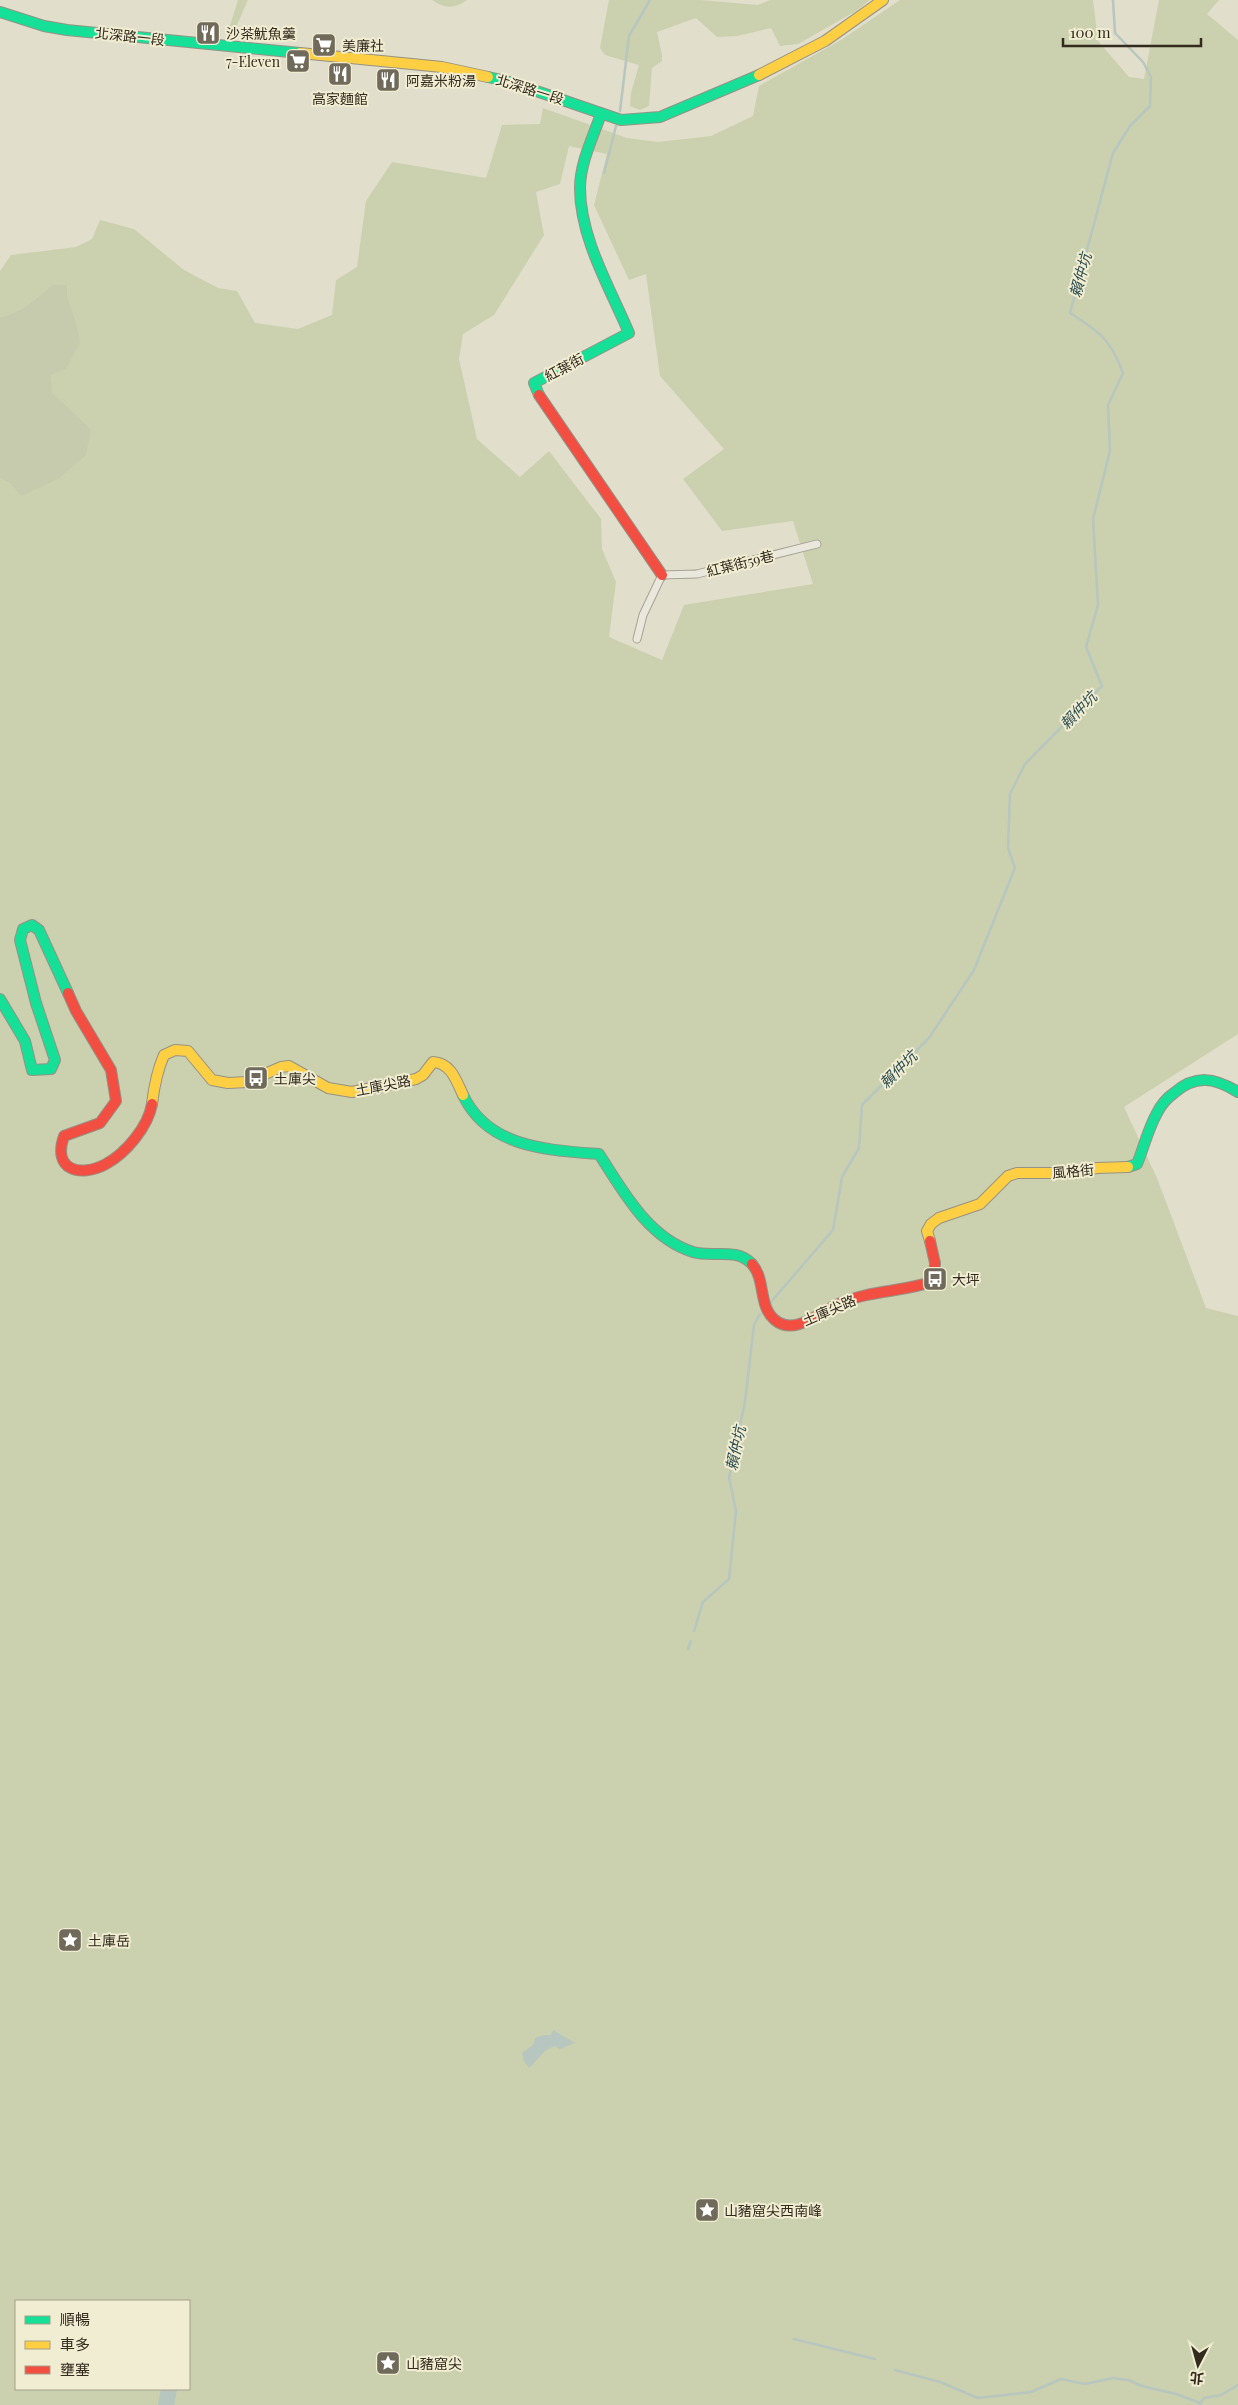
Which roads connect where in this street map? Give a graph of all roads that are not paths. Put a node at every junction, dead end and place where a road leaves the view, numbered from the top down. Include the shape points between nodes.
1 (883, 0) edge
2 (0, 12) edge
3 (601, 114) junction
4 (817, 544) dead end
5 (662, 576) junction
6 (637, 639) dead end
7 (0, 999) edge
8 (1238, 1092) edge
9 (934, 1281) joint

1 - 3 street, 北深路一段 via 825,41 769,70 660,117 621,120
2 - 3 street, 北深路一段 via 67,30 458,70 510,82
3 - 5 street, 紅葉街 via 584,166 580,187 582,210 629,333 534,383 535,390
4 - 5 street, 紅葉街59巷 via 697,574
5 - 6 street via 643,615
7 - 9 street, 土庫尖路 via 25,1041 32,1070 51,1069 55,1060 20,940 24,929 32,925 43,937 76,1011 113,1078 116,1101 110,1111 100,1122 64,1136 59,1146 60,1159 70,1170 80,1172 106,1164 118,1155 144,1125 154,1104 158,1068 164,1055 176,1050 188,1051 212,1080 247,1082 281,1066 289,1066 328,1088 352,1092 416,1079 438,1061 445,1063 465,1100 487,1126 540,1148 598,1154 660,1236 696,1253 729,1252 751,1262 758,1271 765,1307 778,1321 787,1325 805,1322 856,1297 921,1287
8 - 9 street, 風格街 via 1208,1078 1188,1080 1165,1100 1157,1112 1137,1164 1127,1168 1098,1168 1070,1173 1018,1173 1002,1181 980,1204 939,1218 927,1231 935,1263

